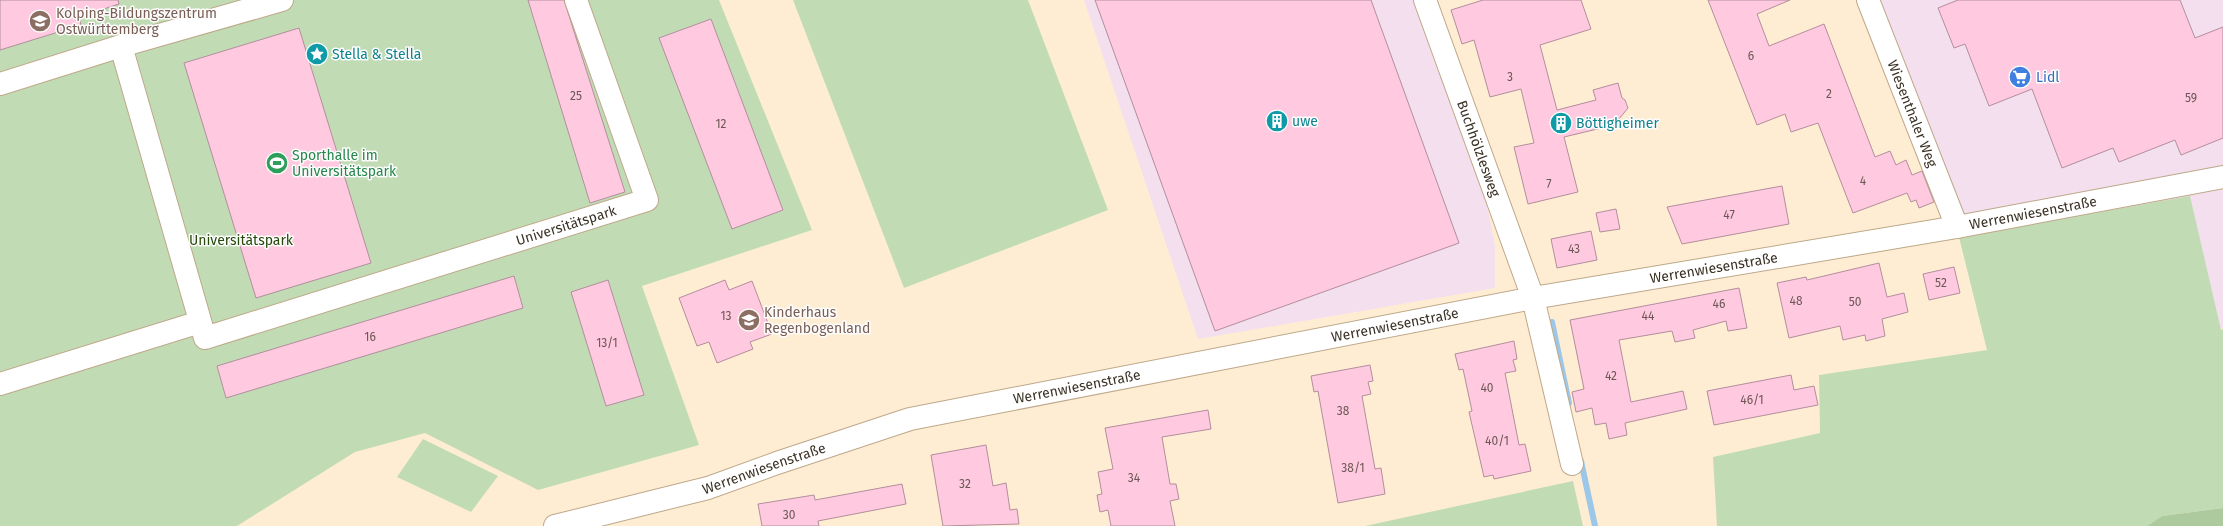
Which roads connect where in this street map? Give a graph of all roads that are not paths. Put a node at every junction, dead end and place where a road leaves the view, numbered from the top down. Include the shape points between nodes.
1 (282, 0) edge
2 (576, 0) edge
3 (1425, 0) edge
4 (1868, 0) edge
5 (122, 46) junction
6 (0, 84) edge
7 (2223, 177) edge
8 (1957, 227) junction
9 (1533, 298) junction
10 (200, 322) junction
11 (0, 384) edge
12 (1572, 464) dead end
13 (555, 526) edge

1 - 5 street
2 - 10 street, Universitätspark via 647,200 205,338
3 - 9 street, Buchhölzlesweg
4 - 8 street, Wiesenthaler Weg
5 - 6 street
5 - 10 street, Universitätspark
7 - 8 street, Werrenwiesenstraße
8 - 9 street, Werrenwiesenstraße
9 - 12 street, Buchhölzlesweg
9 - 13 street, Werrenwiesenstraße via 910,419 708,488
10 - 11 street

